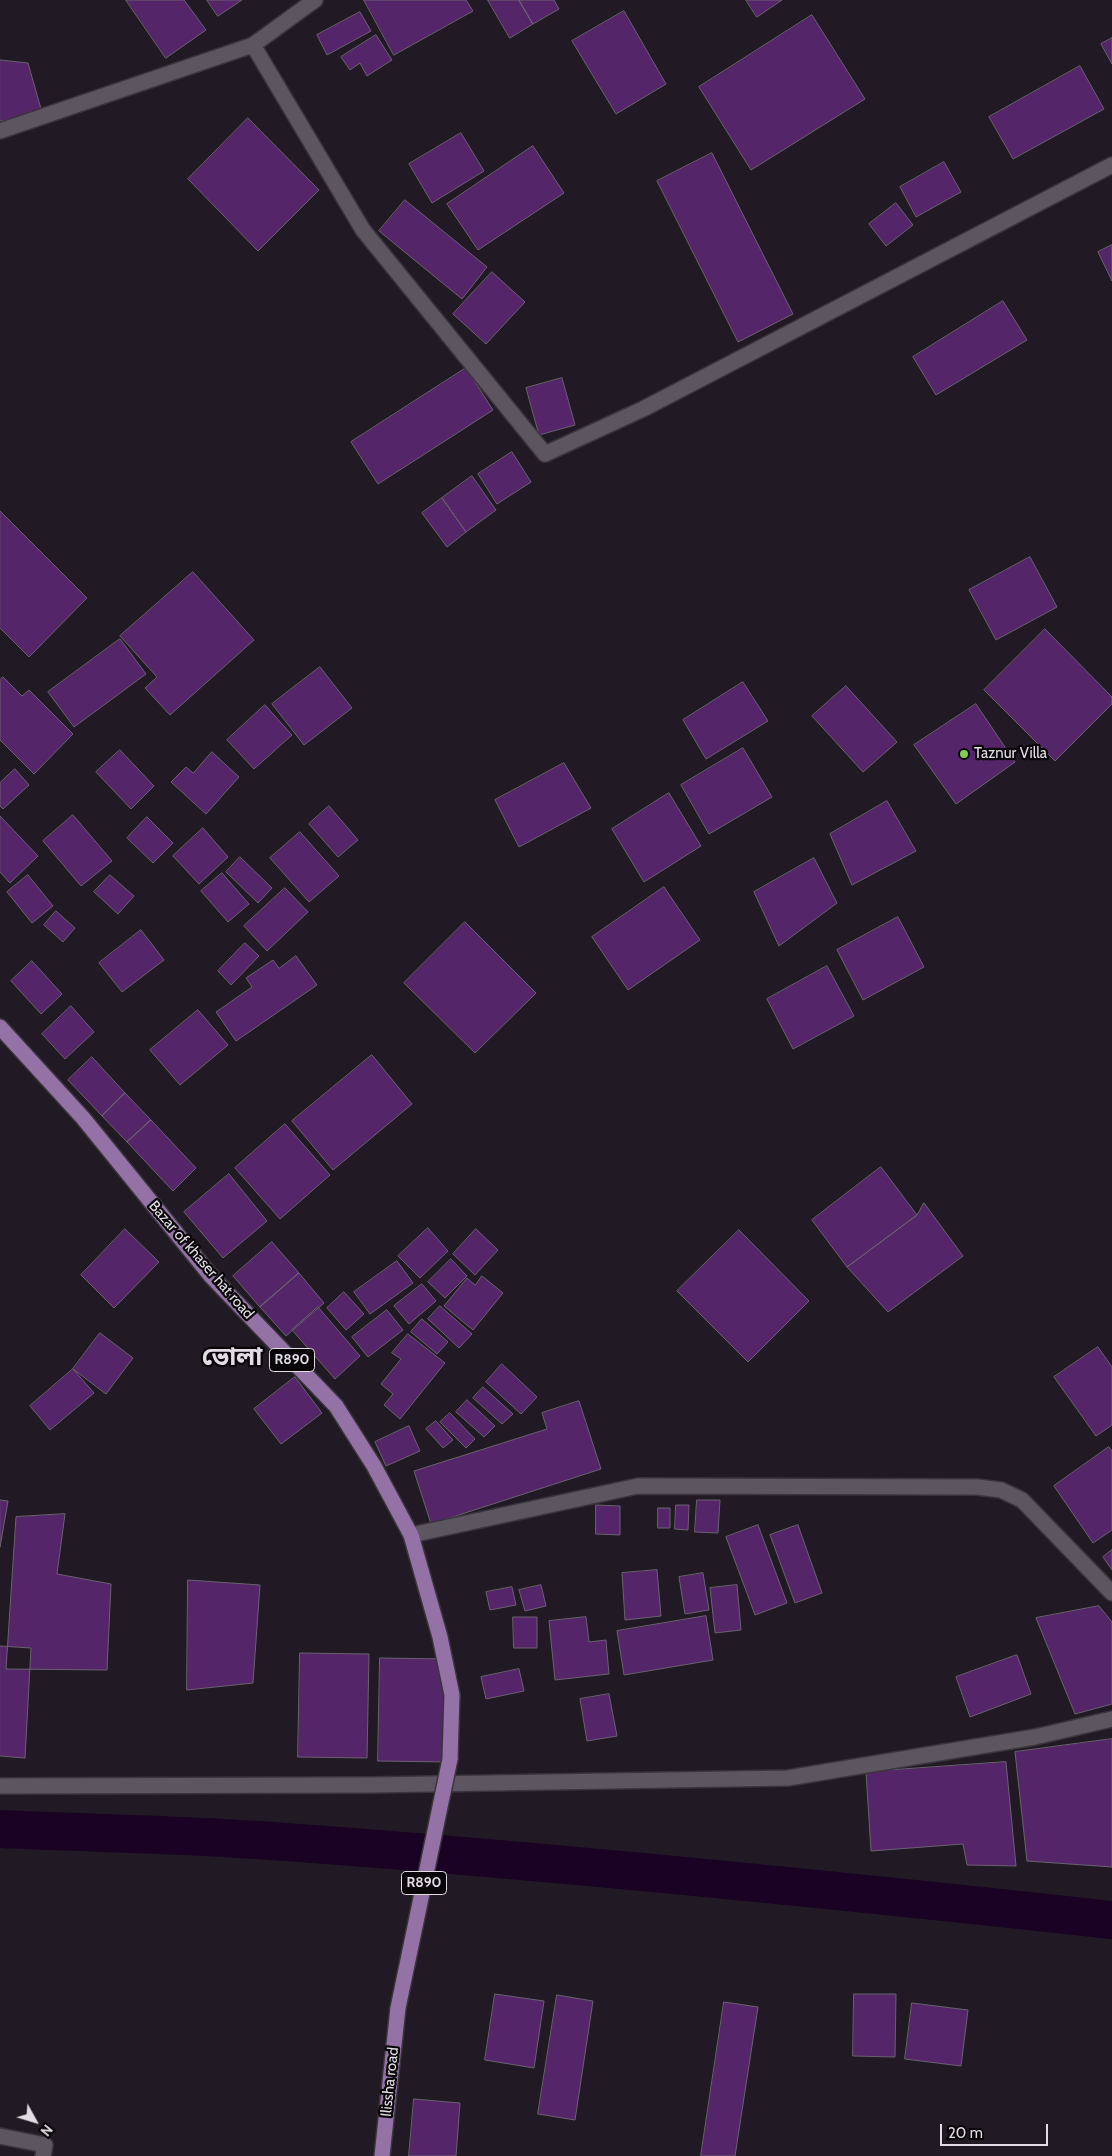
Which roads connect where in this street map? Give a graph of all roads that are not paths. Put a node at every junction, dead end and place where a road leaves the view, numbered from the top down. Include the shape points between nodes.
1 (315, 0) edge
2 (254, 45) junction
3 (0, 131) edge
4 (1112, 165) edge
5 (0, 1027) edge
6 (411, 1535) junction
7 (1112, 1593) edge
8 (1112, 1719) edge
9 (0, 1786) edge
10 (398, 2008) joint
11 (0, 2136) edge
12 (42, 2156) edge
13 (382, 2156) edge

1 - 2 street
2 - 3 street
2 - 4 street via 364,230 545,454 643,409
5 - 6 main road, Bazar of khaser hat road / R890 via 83,1118 212,1276 336,1406 374,1466
6 - 7 street via 638,1486 977,1487 1001,1490 1022,1500
6 - 10 main road, Bazar of khaser hat road / R890, bridge via 440,1637 452,1695 450,1758
8 - 9 street via 1035,1737 788,1778 371,1785
10 - 13 main road, Ilissha road / R890
11 - 12 street via 46,2145

